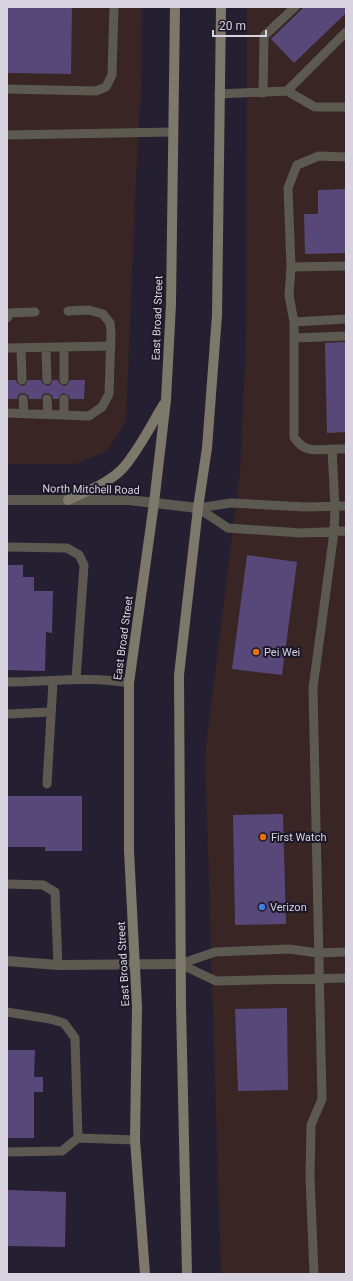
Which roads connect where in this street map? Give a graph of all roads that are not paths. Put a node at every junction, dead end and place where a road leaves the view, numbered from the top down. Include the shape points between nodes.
1 (114, 7) edge
2 (175, 7) edge
3 (221, 7) edge
4 (296, 7) edge
5 (346, 32) edge
6 (7, 89) edge
7 (287, 91) junction
8 (263, 93) junction
9 (219, 94) junction
10 (346, 107) edge
11 (173, 132) junction
12 (7, 135) edge
13 (346, 156) edge
14 (346, 266) edge
15 (291, 267) junction
16 (68, 311) dead end
17 (35, 312) dead end
18 (7, 318) edge
19 (346, 319) edge
20 (294, 322) junction
21 (346, 336) edge
22 (294, 338) junction
23 (111, 346) junction
24 (64, 347) junction
25 (7, 348) edge
26 (21, 348) junction
27 (46, 348) junction
28 (22, 380) dead end
29 (47, 380) dead end
30 (64, 380) dead end
31 (23, 399) dead end
32 (48, 399) dead end
33 (64, 399) dead end
34 (166, 400) junction
35 (7, 413) edge
36 (24, 414) junction
37 (48, 414) junction
38 (64, 415) junction
39 (332, 449) junction
40 (346, 449) edge
41 (7, 500) edge
42 (68, 500) junction
43 (154, 503) junction
44 (346, 506) edge
45 (198, 508) junction
46 (335, 508) junction
47 (346, 531) edge
48 (334, 532) junction
49 (7, 547) edge
50 (76, 679) junction
51 (7, 682) edge
52 (53, 682) junction
53 (129, 684) junction
54 (51, 712) junction
55 (7, 714) edge
56 (47, 784) dead end
57 (7, 884) edge
58 (346, 952) edge
59 (318, 953) junction
60 (7, 961) edge
61 (180, 964) junction
62 (58, 965) junction
63 (136, 966) junction
64 (346, 978) edge
65 (319, 979) junction
66 (7, 1012) edge
67 (78, 1138) junction
68 (135, 1140) junction
69 (7, 1152) edge
70 (145, 1274) edge
71 (187, 1274) edge
72 (314, 1274) edge

1 - 6 lane via 112,75 106,87 96,91
2 - 11 main road, East Broad Street
3 - 9 main road
4 - 8 lane via 264,36
5 - 7 lane
7 - 8 lane
7 - 10 lane via 315,106
8 - 9 lane
9 - 45 main road via 216,315 207,448
11 - 12 lane
11 - 34 main road, East Broad Street via 171,304
13 - 15 lane via 319,156 297,165 288,188
14 - 15 lane
15 - 20 lane via 289,295
16 - 23 lane via 90,310 103,314 110,323
17 - 18 lane via 10,313
19 - 20 lane
20 - 22 lane
21 - 22 lane
22 - 39 lane via 294,437 299,446 311,450
23 - 24 lane
23 - 38 lane via 109,394 102,407 89,416
24 - 27 lane
24 - 30 lane
25 - 26 lane
26 - 27 lane
26 - 28 lane
27 - 29 lane
31 - 36 lane
32 - 37 lane
33 - 38 lane
34 - 42 main road via 123,468 100,484
34 - 43 main road, East Broad Street
35 - 36 lane
36 - 37 lane
37 - 38 lane
39 - 40 lane
39 - 46 lane
41 - 42 street, North Mitchell Road
42 - 43 street, North Mitchell Road via 128,500
43 - 45 street, North Mitchell Road
43 - 53 main road, East Broad Street
44 - 46 lane
45 - 46 lane via 231,503
45 - 48 lane via 228,528 301,533
45 - 61 main road via 179,676
46 - 48 lane
47 - 48 lane
48 - 59 lane via 313,688
49 - 50 lane via 67,548 79,555 84,565
50 - 52 lane
50 - 53 lane
51 - 52 lane
52 - 54 lane
53 - 63 main road, East Broad Street via 129,851
54 - 55 lane
54 - 56 lane
57 - 62 lane via 43,885 55,892
58 - 59 lane
59 - 61 lane via 289,949 215,952
59 - 65 lane
60 - 62 street
61 - 63 street
61 - 65 lane via 216,980
61 - 71 main road
62 - 63 street
63 - 68 main road, East Broad Street via 138,1007
64 - 65 lane
65 - 72 lane via 322,1098 310,1125
66 - 67 lane via 64,1023 75,1038
67 - 68 lane
67 - 69 lane via 62,1151
68 - 70 main road, East Broad Street

